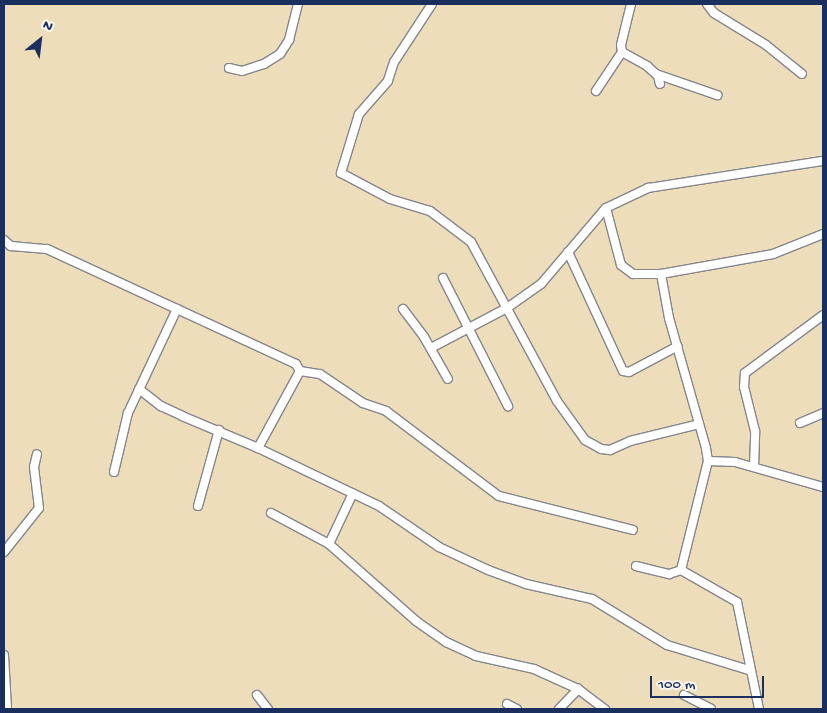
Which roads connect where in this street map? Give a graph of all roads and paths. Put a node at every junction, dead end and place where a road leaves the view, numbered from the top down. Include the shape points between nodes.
1 (298, 4) edge
2 (432, 4) edge
3 (631, 4) edge
4 (707, 4) edge
5 (622, 52) junction
6 (229, 68) dead end
7 (654, 73) junction
8 (802, 74) dead end
9 (660, 84) dead end
10 (596, 91) dead end
11 (717, 96) dead end
12 (823, 161) edge
13 (606, 208) junction
14 (823, 234) edge
15 (4, 240) edge
16 (568, 252) junction
17 (661, 274) junction
18 (443, 278) dead end
19 (507, 308) junction
20 (177, 309) junction
21 (402, 309) dead end
22 (823, 315) edge
23 (469, 327) junction
24 (678, 346) junction
25 (431, 348) junction
26 (300, 371) junction
27 (448, 379) dead end
28 (139, 389) junction
29 (508, 406) dead end
30 (823, 413) edge
31 (800, 423) dead end
32 (699, 424) junction
33 (219, 430) junction
34 (258, 448) junction
35 (37, 454) dead end
36 (708, 461) junction
37 (754, 467) junction
38 (114, 472) dead end
39 (823, 487) edge
40 (353, 493) junction
41 (198, 506) dead end
42 (271, 513) dead end
43 (633, 530) dead end
44 (329, 544) junction
45 (4, 552) edge
46 (636, 566) dead end
47 (681, 570) junction
48 (4, 655) edge
49 (749, 670) junction
50 (578, 689) junction
51 (5, 692) edge
52 (258, 695) dead end
53 (684, 695) dead end
54 (507, 704) dead end
55 (7, 709) edge
56 (268, 709) edge
57 (517, 709) edge
58 (559, 709) edge
59 (605, 709) edge
60 (711, 709) edge
61 (759, 709) edge

1 - 6 street via 289,40 280,54 264,64 242,71
2 - 19 street via 394,62 388,80 359,114 341,173 390,199 430,211 465,236
3 - 5 street via 620,45
4 - 8 street via 714,13 766,45
5 - 7 street
5 - 10 street
7 - 9 street
7 - 11 street
12 - 13 street via 648,188
13 - 16 street
13 - 17 street via 621,265 634,274
14 - 17 street via 773,254
15 - 20 street via 16,247 46,250
16 - 19 street via 546,279
16 - 24 street via 623,371 629,372
17 - 24 street
18 - 23 street
19 - 23 street
19 - 32 street via 573,427 594,446 610,450 630,441
20 - 26 street via 285,357
20 - 28 street
21 - 25 street
22 - 37 street via 745,373 744,387 755,431
23 - 25 street
23 - 29 street
24 - 32 street
25 - 27 street
26 - 34 street
26 - 43 street via 320,374 364,403 386,411 499,496
28 - 33 street via 161,406
28 - 38 street via 122,432
30 - 31 street
32 - 36 street
33 - 34 street
33 - 41 street
34 - 40 street
35 - 45 street via 34,467 39,508
36 - 37 street
36 - 47 street
37 - 39 street
40 - 44 street
40 - 49 street via 405,521 440,547 488,570 526,584 592,599 667,645
42 - 44 street
44 - 50 street via 416,621 446,642 476,656 534,669
46 - 47 street via 669,574
47 - 49 street via 737,602
48 - 51 street
49 - 61 street
50 - 58 street
50 - 59 street
51 - 55 street
52 - 56 street
53 - 60 street
54 - 57 street

